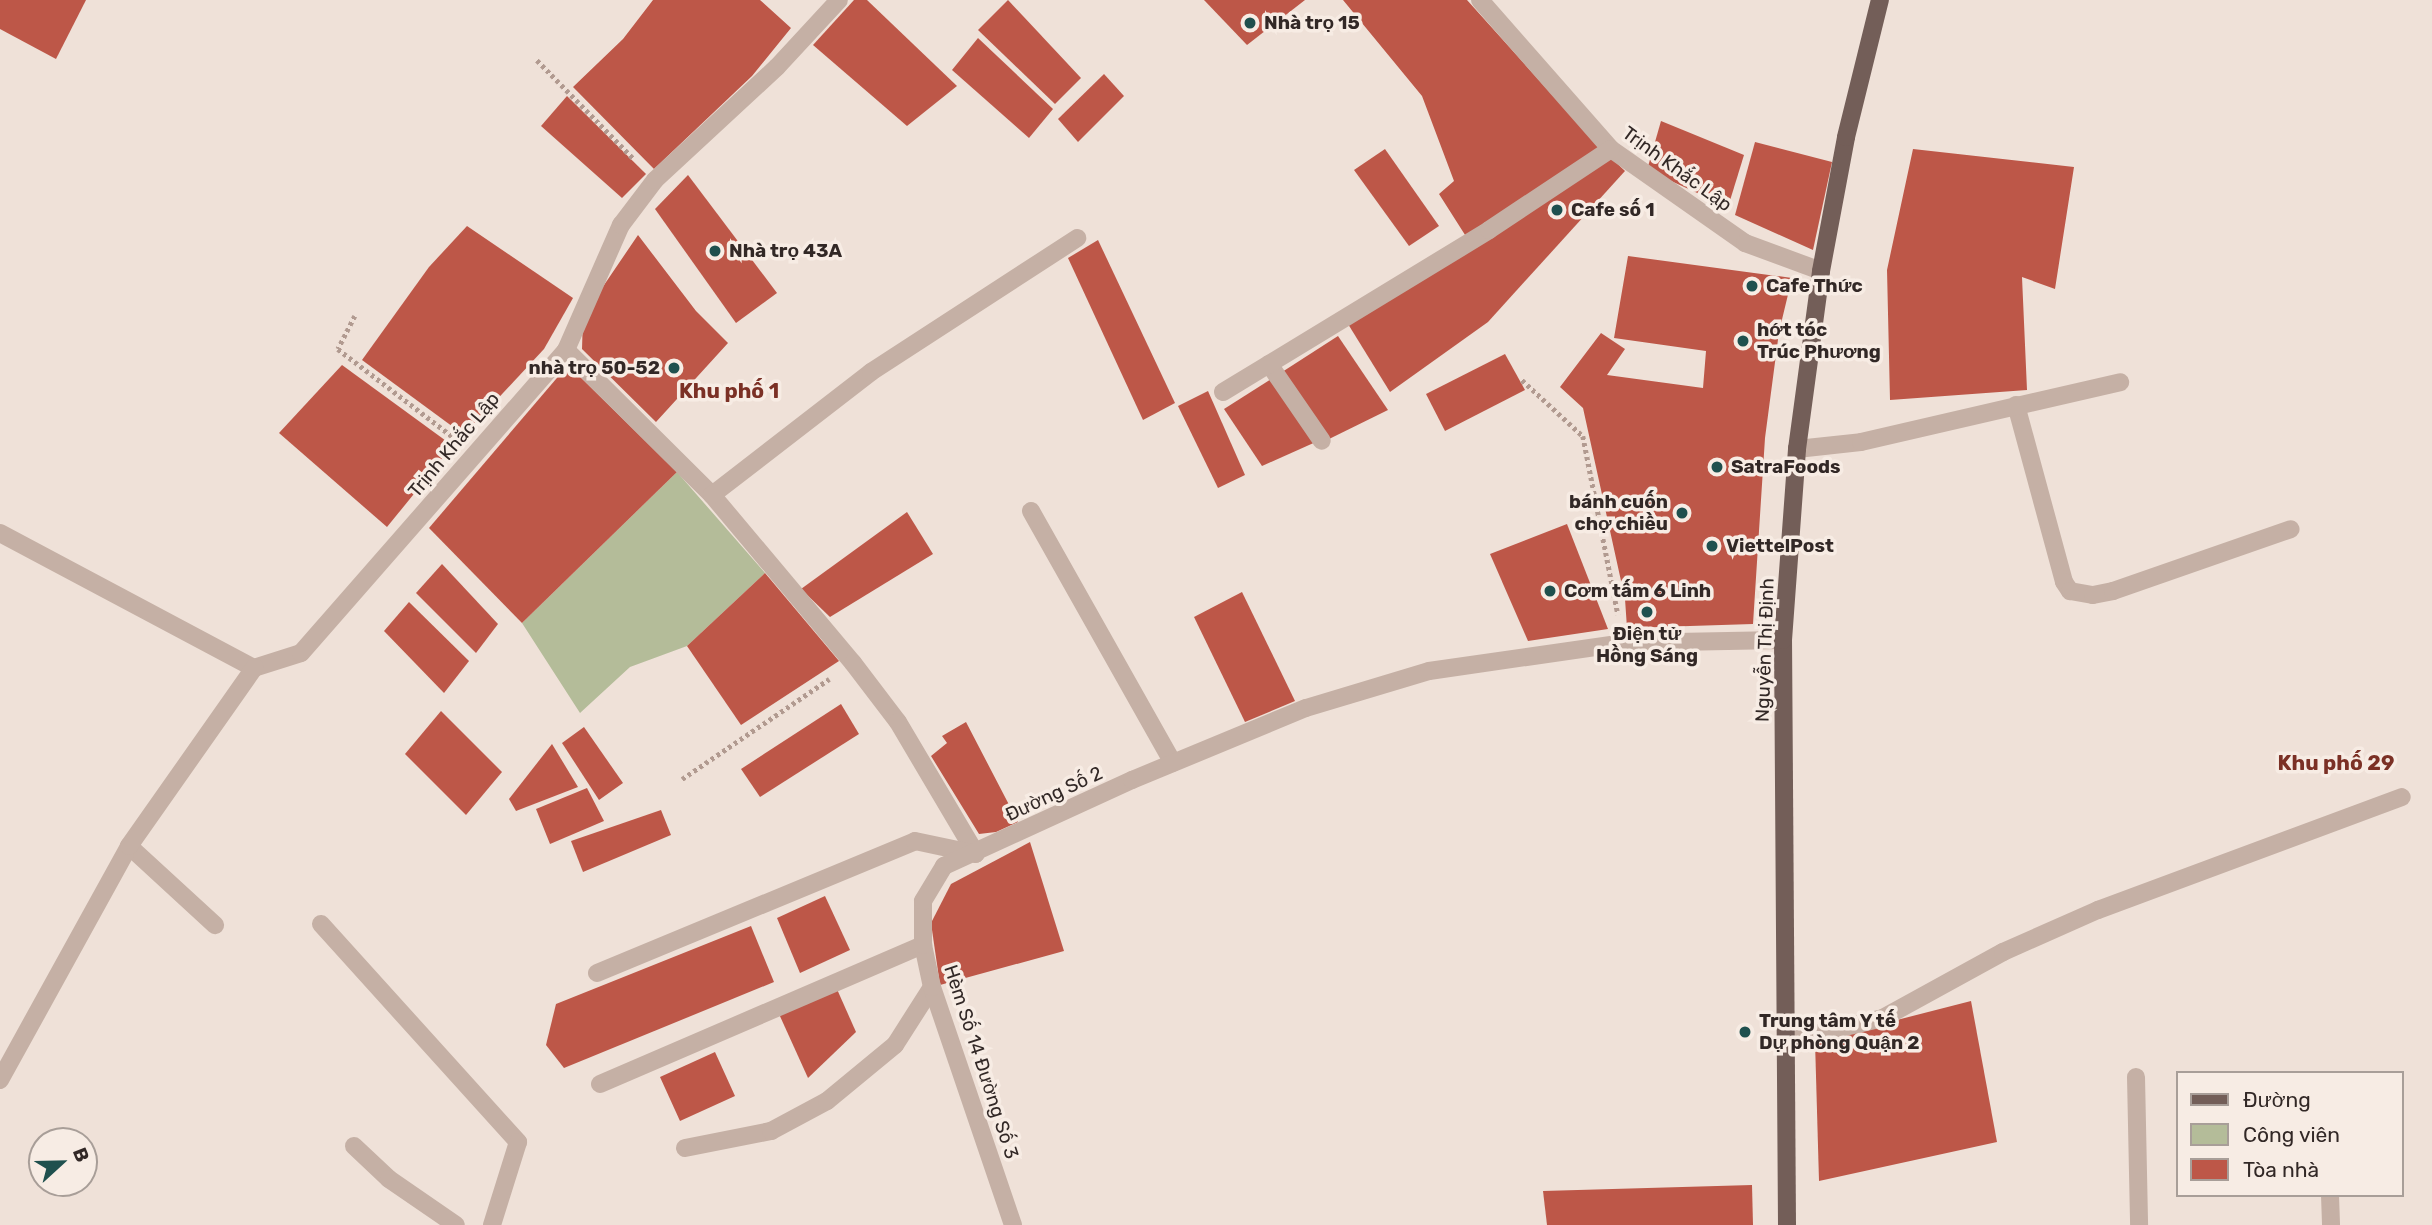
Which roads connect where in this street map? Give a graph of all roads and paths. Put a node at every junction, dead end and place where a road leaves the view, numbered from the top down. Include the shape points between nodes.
1 (839, 0) edge
2 (1480, 0) edge
3 (1880, 0) edge
4 (537, 60) dead end
5 (1611, 149) junction
6 (655, 180) junction
7 (1077, 238) dead end
8 (1821, 271) junction
9 (355, 316) dead end
10 (566, 350) junction
11 (1269, 364) junction
12 (1522, 380) dead end
13 (2120, 382) dead end
14 (1223, 392) dead end
15 (2016, 405) junction
16 (1322, 441) dead end
17 (1797, 449) junction
18 (473, 452) junction
19 (712, 495) junction
20 (1031, 511) dead end
21 (2291, 529) dead end
22 (0, 533) edge
23 (1783, 640) junction
24 (1623, 643) junction
25 (853, 663) junction
26 (254, 668) junction
27 (1173, 763) junction
28 (682, 779) dead end
29 (2402, 797) dead end
30 (128, 846) junction
31 (976, 854) junction
32 (321, 924) dead end
33 (215, 925) dead end
34 (923, 945) junction
35 (597, 973) dead end
36 (932, 988) junction
37 (1785, 1041) junction
38 (2136, 1077) dead end
39 (0, 1080) edge
40 (600, 1084) dead end
41 (354, 1146) dead end
42 (685, 1148) dead end
43 (2330, 1197) edge
44 (456, 1225) edge
45 (492, 1225) edge
46 (1013, 1225) edge
47 (1787, 1225) edge
48 (2139, 1225) edge
49 (2331, 1225) edge

1 - 6 street, Trịnh Khắc Lập via 777,67
2 - 5 street, Trịnh Khắc Lập
3 - 8 main road, Nguyễn Thị Định via 1846,137
4 - 6 path
5 - 8 street, Trịnh Khắc Lập via 1745,243
5 - 11 street via 1489,230
6 - 10 street, Trịnh Khắc Lập via 621,225
7 - 19 street via 871,372
8 - 17 main road, Nguyễn Thị Định
9 - 18 path via 338,349
10 - 18 street, Trịnh Khắc Lập
10 - 19 street
11 - 14 street
11 - 16 street
12 - 24 path via 1583,436
13 - 15 street
15 - 17 street via 1861,442
15 - 21 street via 2070,591 2093,595 2113,591
17 - 23 main road, Nguyễn Thị Định
18 - 26 street, Trịnh Khắc Lập via 386,561 301,653
19 - 25 street
20 - 27 street
22 - 26 street
23 - 24 street, Đường Số 2
23 - 37 main road, Nguyễn Thị Định
24 - 27 street, Đường Số 2 via 1429,671 1306,708
25 - 28 path
25 - 31 street via 898,722
26 - 30 street
27 - 31 street, Đường Số 2
29 - 37 street via 2098,910 2003,952 1883,1018
30 - 33 street
30 - 39 street
31 - 34 street, Hèm Số 14 Đường Số 3 via 944,866 923,901
31 - 35 street via 915,841
32 - 45 street via 518,1142
34 - 36 street, Hèm Số 14 Đường Số 3
34 - 40 street
36 - 42 street via 895,1045 827,1101 771,1131
36 - 46 street, Hèm Số 14 Đường Số 3
37 - 47 main road, Nguyễn Thị Định
38 - 48 street
41 - 44 street via 389,1179
43 - 49 street

